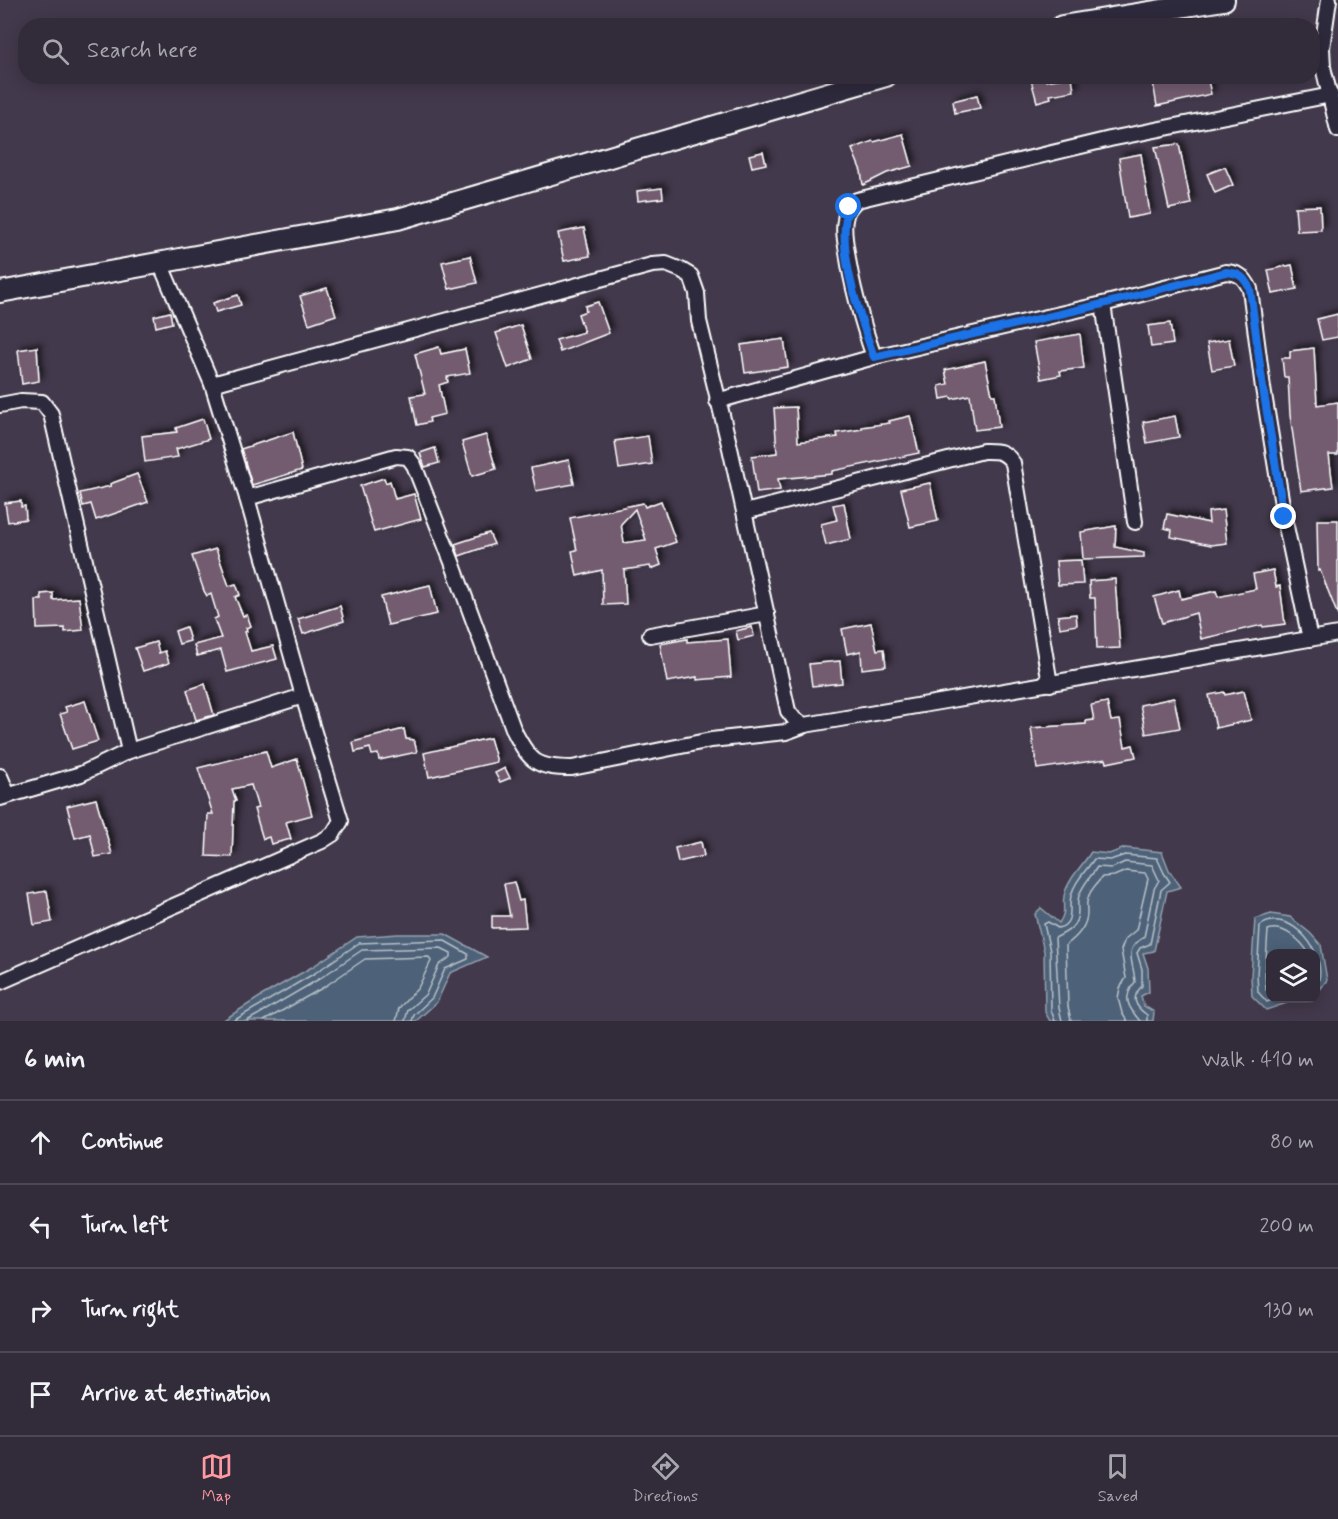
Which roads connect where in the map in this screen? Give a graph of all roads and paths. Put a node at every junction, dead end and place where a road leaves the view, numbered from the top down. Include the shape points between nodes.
1 (1224, 0) edge
2 (1329, 0) edge
3 (1161, 5) edge
4 (1100, 18) edge
5 (859, 84) edge
6 (1331, 95) junction
7 (1338, 130) edge
8 (159, 263) junction
9 (0, 292) edge
10 (1103, 304) junction
11 (874, 357) junction
12 (212, 384) junction
13 (717, 401) junction
14 (0, 405) edge
15 (247, 498) junction
16 (744, 512) junction
17 (1135, 522) dead end
18 (767, 614) junction
19 (1338, 634) edge
20 (650, 635) dead end
21 (1310, 639) junction
22 (1050, 684) junction
23 (303, 696) junction
24 (805, 725) junction
25 (129, 750) junction
26 (0, 776) edge
27 (4, 796) edge
28 (0, 982) edge

1 - 3 main road
2 - 6 street via 1322,48 1325,81
3 - 4 main road
5 - 8 main road via 398,219
6 - 7 street
6 - 11 street via 1110,139 857,200 849,207 844,230 859,315
8 - 9 main road
8 - 12 street
10 - 11 street
10 - 17 street
10 - 21 street via 1226,272 1244,277 1250,289 1284,517
11 - 13 street
12 - 13 street via 666,264 691,276
12 - 15 street
13 - 16 street
14 - 25 street via 42,402 51,414
15 - 23 street
15 - 24 street via 396,456 408,457 452,562 514,731 526,755 549,768 572,768 711,740 786,732
16 - 18 street
16 - 22 street via 982,451 1007,454 1013,463
18 - 20 street
18 - 24 street via 788,711
19 - 21 street
21 - 22 street
22 - 24 street
23 - 25 street
23 - 28 street via 341,821 333,834
25 - 27 street via 81,774
26 - 27 street

